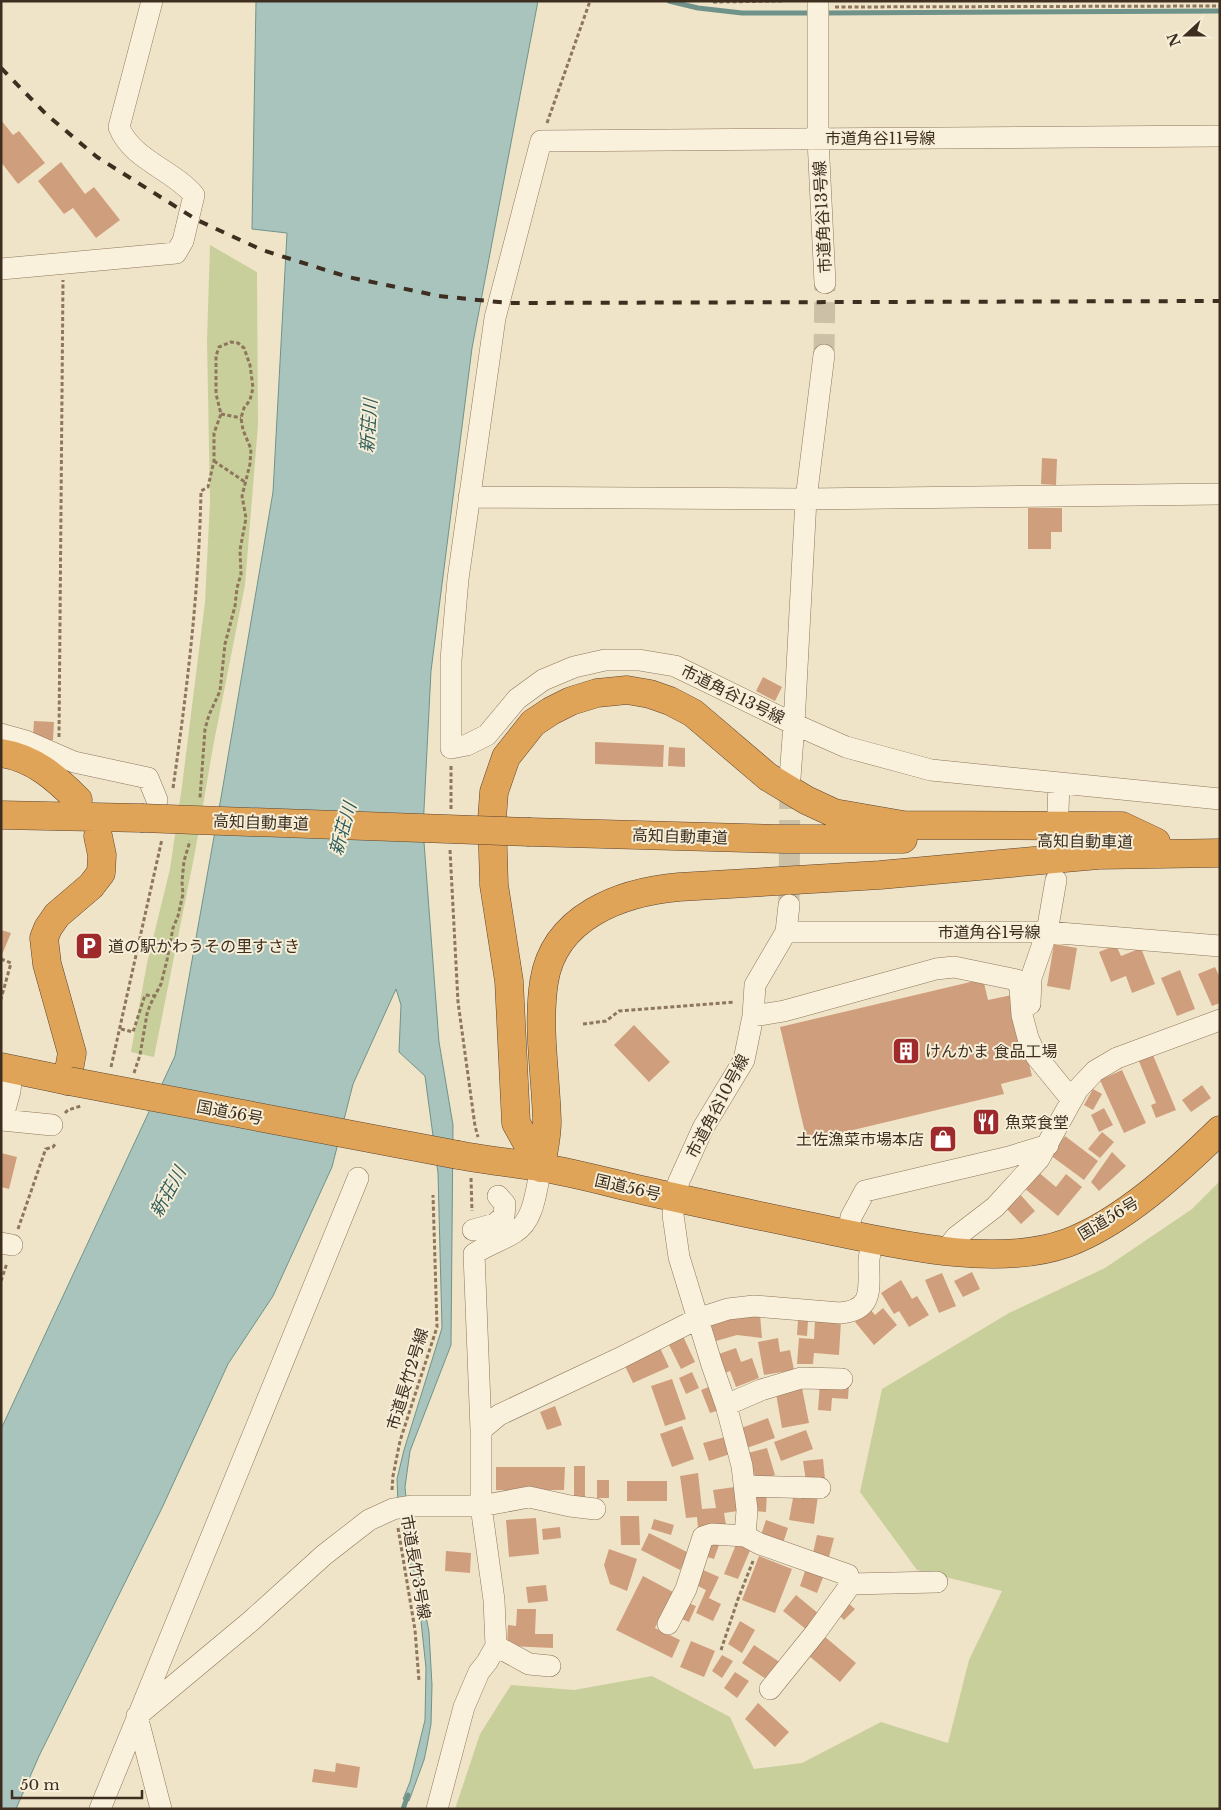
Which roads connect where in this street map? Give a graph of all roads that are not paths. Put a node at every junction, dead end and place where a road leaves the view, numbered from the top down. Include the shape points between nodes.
1 (152, 1) edge
2 (818, 4) edge
3 (1220, 136) edge
4 (818, 138) junction
5 (1, 269) edge
6 (825, 283) tunnel mouth
7 (824, 354) tunnel mouth
8 (1220, 494) edge
9 (469, 496) junction
10 (806, 499) junction
11 (794, 724) junction
12 (1, 734) edge
13 (1, 753) edge
14 (790, 778) tunnel mouth
15 (1059, 783) junction
16 (1220, 799) edge
17 (78, 800) dead end
18 (159, 810) junction
19 (1058, 811) dead end
20 (1, 815) edge
21 (98, 836) dead end
22 (1156, 842) junction
23 (1220, 846) edge
24 (1220, 854) edge
25 (1056, 880) dead end
26 (789, 905) tunnel mouth
27 (786, 932) junction
28 (1048, 932) junction
29 (1220, 946) edge
30 (753, 1008) junction
31 (1220, 1020) edge
32 (7, 1069) edge
33 (68, 1081) junction
34 (1075, 1095) junction
35 (2, 1120) edge
36 (52, 1126) road end
37 (1220, 1130) edge
38 (1048, 1145) junction
39 (541, 1168) junction
40 (358, 1178) dead end
41 (498, 1196) dead end
42 (674, 1198) junction
43 (473, 1230) dead end
44 (861, 1237) junction
45 (946, 1251) junction
46 (697, 1319) junction
47 (842, 1379) dead end
48 (726, 1405) junction
49 (480, 1430) junction
50 (745, 1486) junction
51 (820, 1488) dead end
52 (481, 1506) junction
53 (595, 1509) dead end
54 (752, 1540) junction
55 (937, 1582) dead end
56 (851, 1584) junction
57 (668, 1624) dead end
58 (496, 1646) junction
59 (550, 1666) dead end
60 (770, 1689) dead end
61 (137, 1716) junction
62 (100, 1809) edge
63 (161, 1809) edge
64 (437, 1809) edge

1 - 5 street via 119,127 122,135 144,157 185,185 194,195 183,241 176,253
2 - 4 street, 市道角谷13号線
3 - 4 street, 市道角谷11号線
4 - 6 street, 市道角谷13号線
4 - 9 street, 市道角谷11号線 via 541,141 495,318
7 - 10 street, 市道角谷13号線
8 - 10 street
9 - 10 street
9 - 11 street, 市道角谷13号線 via 452,651 451,748 468,745 486,735 518,700 543,680 574,667 605,660 639,660 675,666
10 - 11 street, 市道角谷13号線
11 - 14 street
11 - 15 street via 846,748 932,770
12 - 18 street via 74,762 148,778
13 - 17 highway via 37,765
15 - 16 street
15 - 19 street
18 - 20 highway, 高知自動車道
18 - 22 highway, 高知自動車道, bridge via 530,832 783,839
21 - 33 highway via 101,874 58,915 44,938 47,964 72,1053
22 - 23 highway, 高知自動車道
22 - 39 highway via 1122,826 903,825 834,813 768,777 693,713 670,700 627,690 597,693 551,710 533,723 506,757 494,792 492,819 494,885 509,981 516,1123
24 - 39 highway via 1098,855 880,875 679,886 632,894 611,902 590,913 559,942 544,979 542,1031 547,1125
25 - 28 street
26 - 27 street
27 - 28 street, 市道角谷1号線
27 - 30 street, 市道角谷10号線 via 754,985
28 - 29 street, 市道角谷1号線
28 - 34 street via 1031,978 1030,1011 1034,1031 1063,1068
30 - 34 street via 784,1011 936,969 954,967 1017,980 1022,1015 1036,1056
30 - 42 street, 市道角谷10号線 via 744,1060 703,1128
31 - 34 street via 1117,1058 1095,1071
32 - 33 highway, 国道56号
32 - 35 street via 10,1091
33 - 39 highway, 国道56号, bridge
34 - 38 street
35 - 36 street
37 - 45 highway, 国道56号 via 1155,1189 1092,1232 1066,1243 1022,1252 970,1254
38 - 44 street via 864,1191 851,1217
38 - 45 street via 995,1206 956,1237
39 - 42 highway, 国道56号
39 - 49 street via 525,1222 514,1233 474,1254
40 - 61 street
41 - 43 street via 505,1204 504,1216 495,1224
42 - 44 highway, 国道56号
42 - 46 street, 市道角谷10号線 via 679,1257
44 - 45 highway, 国道56号
44 - 46 street via 869,1255 869,1295 860,1308 840,1313 754,1306 728,1309
46 - 48 street, 市道角谷10号線
46 - 49 street via 499,1415
47 - 48 street via 801,1378
48 - 50 street, 市道角谷10号線
49 - 52 street
50 - 51 street
50 - 54 street, 市道角谷10号線
52 - 53 street via 530,1497
52 - 58 street via 494,1600
52 - 61 street via 411,1506 392,1509 369,1520
54 - 56 street via 848,1575
54 - 57 street via 712,1534 703,1537 686,1589
55 - 56 street
56 - 60 street
58 - 59 street via 529,1664
58 - 64 street via 478,1672 464,1707
61 - 62 street
61 - 63 street

